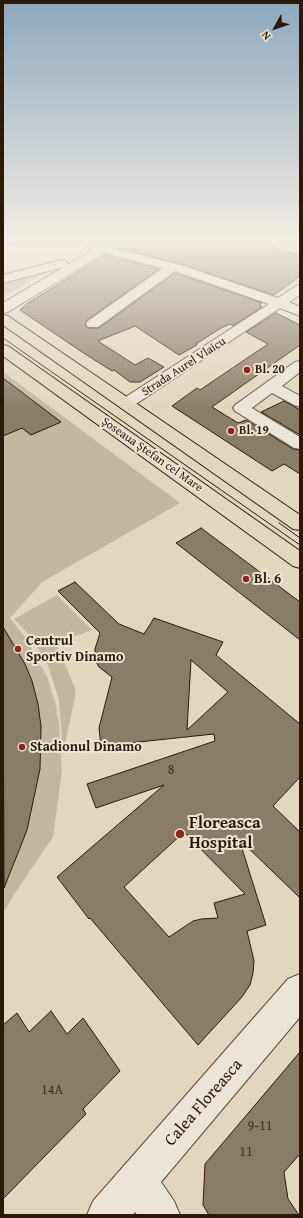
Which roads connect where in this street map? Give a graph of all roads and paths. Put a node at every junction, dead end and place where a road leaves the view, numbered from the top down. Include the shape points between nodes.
1 (23, 298) edge
2 (130, 298) edge
3 (265, 298) edge
4 (287, 298) edge
5 (280, 303) junction
6 (3, 310) edge
7 (300, 312) edge
8 (3, 319) edge
9 (93, 324) dead end
10 (7, 354) edge
11 (300, 365) edge
12 (271, 386) junction
13 (300, 402) edge
14 (127, 404) junction
15 (300, 444) edge
16 (300, 524) edge
17 (300, 561) edge
18 (299, 996) edge
19 (137, 1180) junction
20 (107, 1215) edge
21 (160, 1215) edge

1 - 6 street
2 - 9 street
3 - 5 street
4 - 5 street, Strada Aurel Vlaicu
5 - 7 street
5 - 14 street, Strada Aurel Vlaicu
8 - 14 main road, Șoseaua Ștefan cel Mare
10 - 17 main road, Șoseaua Ștefan cel Mare
11 - 12 street
12 - 13 street
12 - 15 street via 241,408
14 - 16 main road, Șoseaua Ștefan cel Mare
18 - 19 street, Calea Floreasca
19 - 20 street, Calea Floreasca
19 - 21 street

